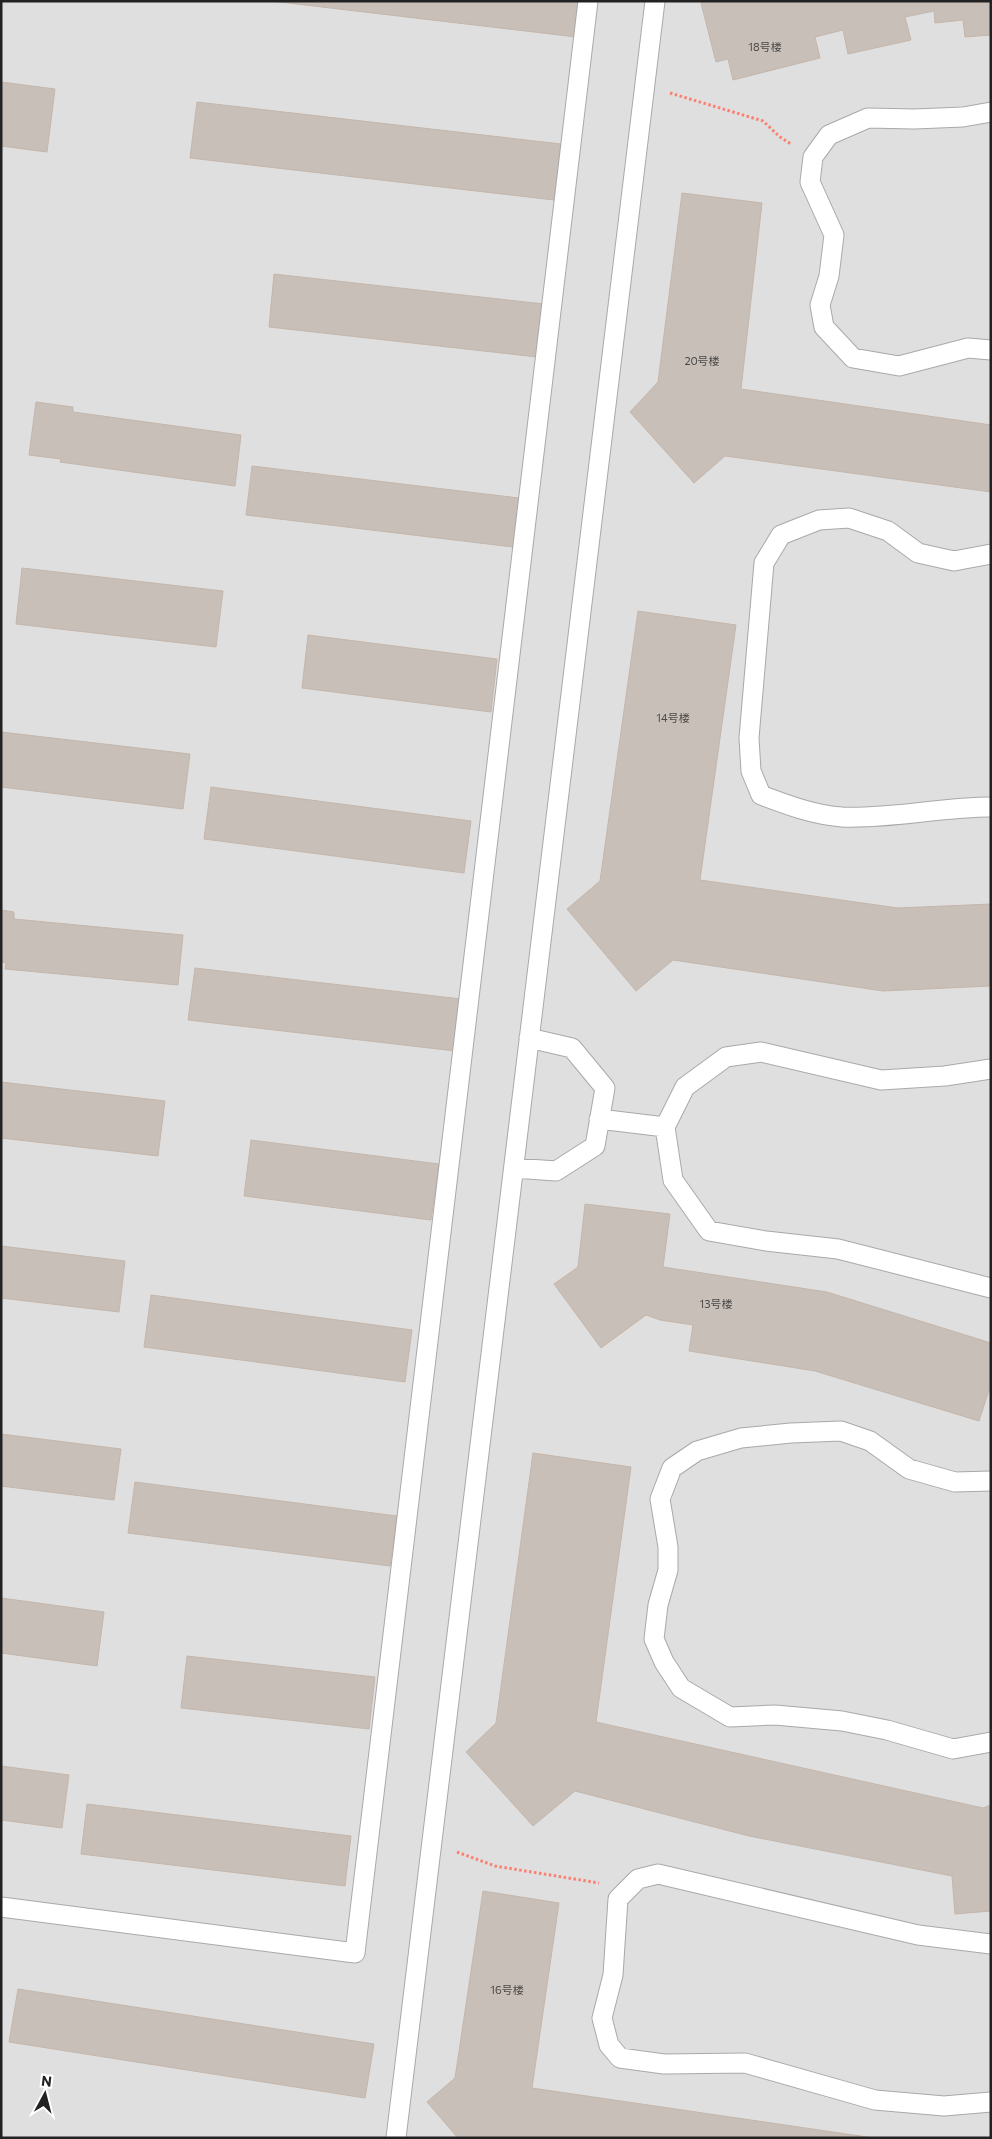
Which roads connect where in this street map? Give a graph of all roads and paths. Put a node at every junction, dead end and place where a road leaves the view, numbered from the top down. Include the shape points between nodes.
1 (588, 1) edge
2 (655, 1) edge
3 (644, 86) junction
4 (991, 112) edge
5 (813, 157) junction
6 (991, 350) edge
7 (991, 554) edge
8 (991, 807) edge
9 (529, 1038) junction
10 (991, 1069) edge
11 (599, 1118) junction
12 (665, 1127) junction
13 (514, 1168) junction
14 (991, 1288) edge
15 (991, 1482) edge
16 (991, 1742) edge
17 (432, 1843) junction
18 (618, 1899) junction
19 (1, 1907) edge
20 (991, 1944) edge
21 (991, 2102) edge
22 (396, 2138) edge

1 - 19 lane via 355,1953
2 - 3 lane
3 - 5 path via 763,121 780,137
3 - 9 lane
4 - 5 lane via 924,119 868,118 828,135
5 - 6 lane via 810,182 834,235 829,276 820,305 824,327 853,358 899,366 968,348
7 - 8 lane via 954,561 918,553 888,531 849,518 818,520 781,535 764,563 749,738 751,771 761,796 801,810 841,817
9 - 11 lane via 572,1048 605,1088
9 - 13 lane
10 - 12 lane via 881,1080 761,1052 726,1056 685,1086
11 - 12 lane
11 - 13 lane via 595,1146 556,1171
12 - 14 lane via 673,1180 709,1231 838,1249
13 - 17 lane
15 - 16 lane via 955,1482 909,1469 870,1441 841,1431 741,1438 697,1451 672,1468 660,1498 668,1547 668,1570 658,1605 654,1639 681,1688 730,1716 775,1715 842,1720 953,1749
17 - 18 path via 495,1866 604,1884
17 - 22 lane
18 - 20 lane via 638,1879 658,1874 918,1936
18 - 21 lane via 613,1975 602,2018 608,2045 620,2058 664,2064 745,2063 875,2100 944,2106

